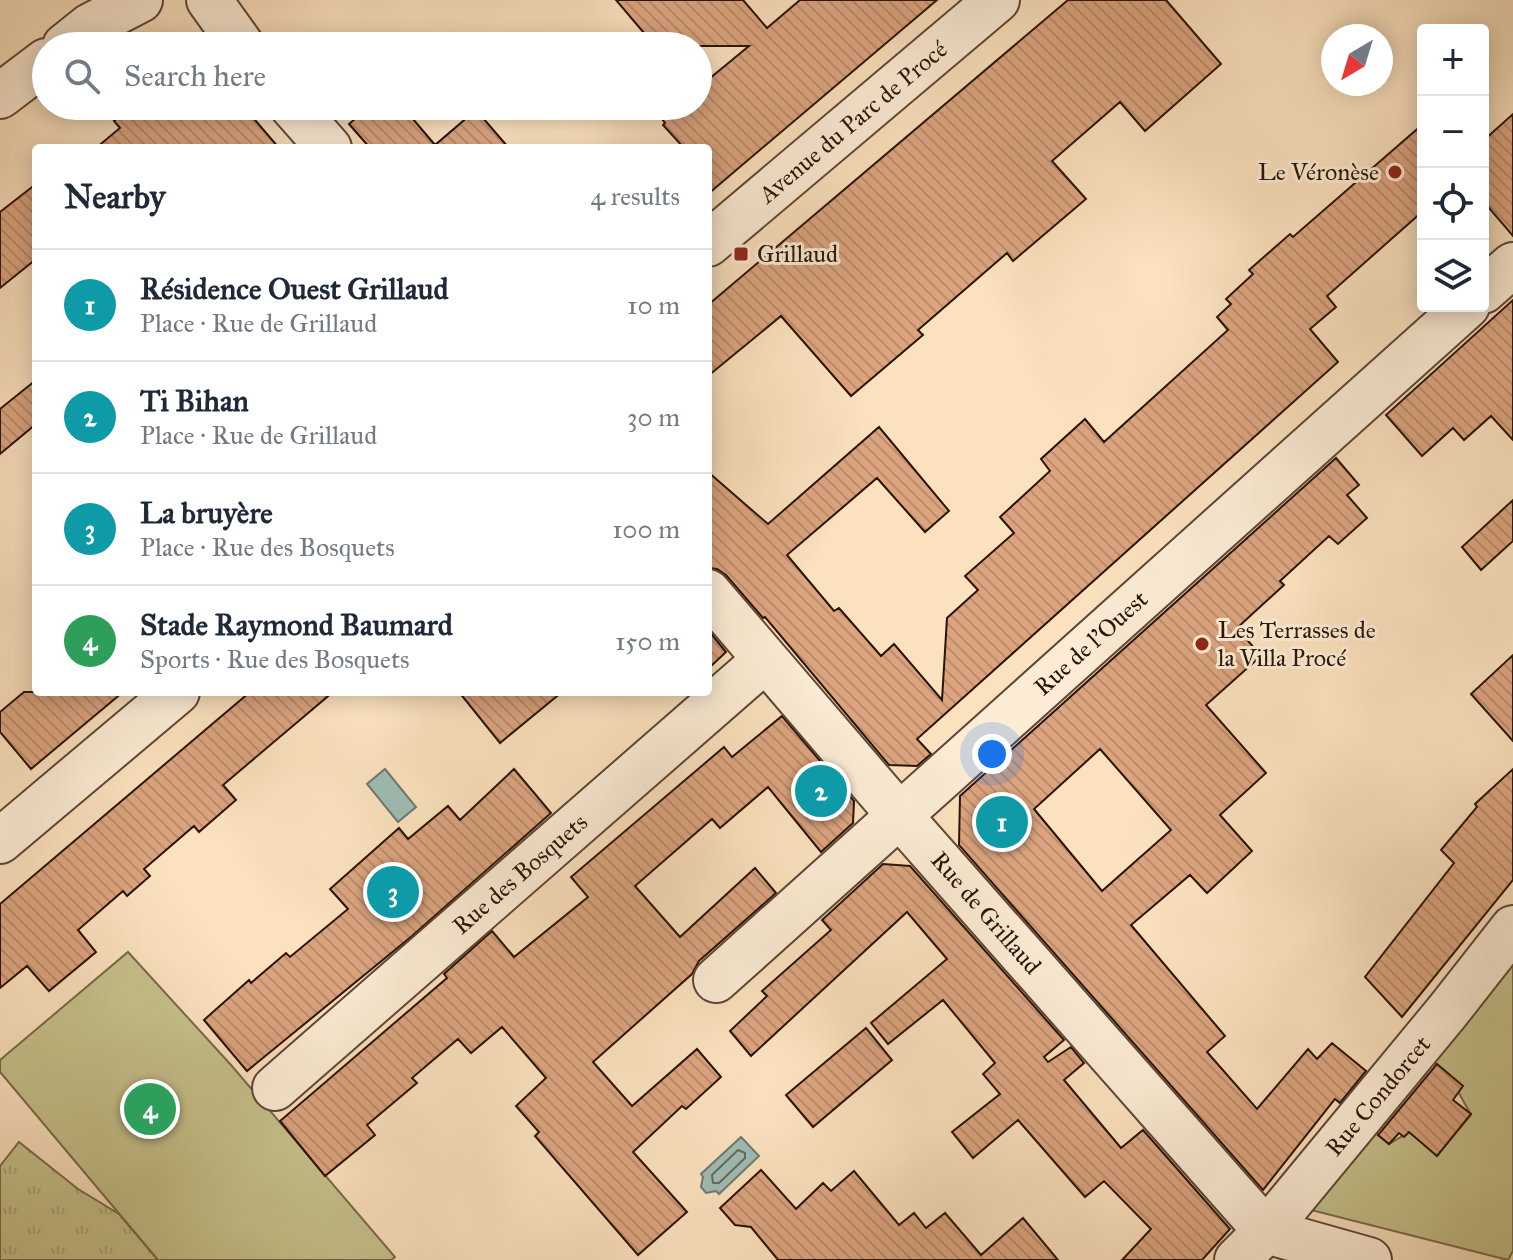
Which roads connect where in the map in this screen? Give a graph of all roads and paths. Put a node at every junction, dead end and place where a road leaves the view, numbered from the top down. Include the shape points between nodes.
1 (140, 0) edge
2 (209, 0) edge
3 (997, 0) edge
4 (82, 32) edge
5 (232, 32) edge
6 (32, 72) edge
7 (0, 96) edge
8 (304, 120) edge
9 (325, 144) edge
10 (712, 241) edge
11 (1513, 265) edge
12 (1489, 286) edge
13 (1460, 312) edge
14 (712, 597) edge
15 (765, 660) junction
16 (172, 696) edge
17 (899, 815) junction
18 (0, 841) edge
19 (1513, 928) edge
20 (716, 980) dead end
21 (275, 1088) dead end
22 (1252, 1245) edge
23 (1369, 1260) edge

1 - 4 street
2 - 5 street
3 - 10 street, Avenue du Parc de Procé
6 - 7 street
8 - 9 street
11 - 12 street
13 - 17 street, Rue de l'Ouest
14 - 15 street, Rue de Grillaud
15 - 17 street, Rue de Grillaud
15 - 21 street, Rue des Bosquets
16 - 18 street
17 - 20 street, Rue de l'Ouest
17 - 22 street, Rue de Grillaud
19 - 22 street, Rue Condorcet
22 - 23 street

